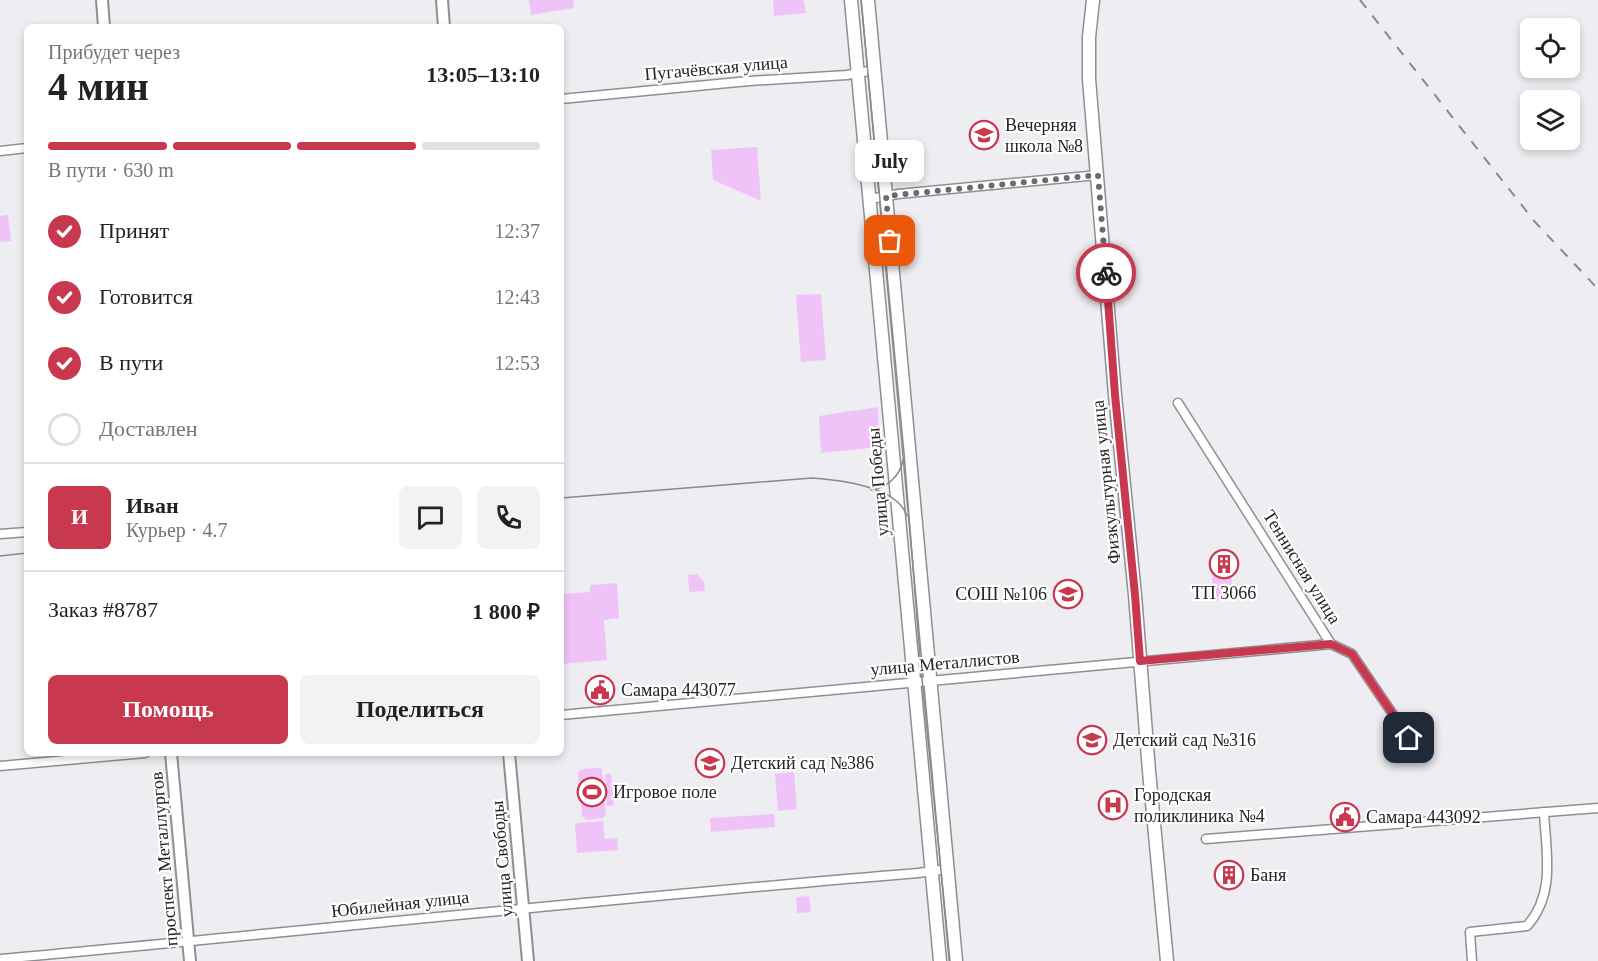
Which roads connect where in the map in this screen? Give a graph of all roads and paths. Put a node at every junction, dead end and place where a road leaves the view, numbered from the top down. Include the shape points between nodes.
1 (102, 0) edge
2 (442, 0) edge
3 (851, 0) edge
4 (868, 0) edge
5 (1093, 0) edge
6 (104, 24) edge
7 (444, 24) edge
8 (874, 70) junction
9 (858, 73) junction
10 (564, 99) edge
11 (24, 148) edge
12 (0, 151) edge
13 (1098, 175) junction
14 (886, 196) junction
15 (870, 200) junction
16 (1178, 403) dead end
17 (24, 532) edge
18 (0, 534) edge
19 (1331, 644) junction
20 (1140, 661) junction
21 (929, 681) junction
22 (914, 682) junction
23 (564, 715) edge
24 (1409, 738) dead end
25 (112, 756) edge
26 (171, 756) edge
27 (509, 756) edge
28 (0, 766) edge
29 (1598, 808) edge
30 (1544, 812) junction
31 (1206, 838) dead end
32 (948, 869) junction
33 (931, 871) junction
34 (523, 908) junction
35 (188, 942) junction
36 (0, 958) edge
37 (190, 961) edge
38 (528, 961) edge
39 (940, 961) edge
40 (956, 961) edge
41 (1167, 961) edge
42 (1472, 961) edge

1 - 6 street
2 - 7 street
3 - 9 main road, улица Победы
4 - 8 main road, улица Победы
5 - 13 main road, Физкультурная улица via 1089,79
8 - 9 street, Пугачёвская улица
8 - 14 main road, улица Победы
9 - 10 street, Пугачёвская улица
9 - 15 main road, улица Победы
11 - 12 street
13 - 14 street
13 - 20 main road, Физкультурная улица
14 - 15 street
14 - 21 main road, улица Победы
15 - 22 main road, улица Победы
16 - 19 street, Теннисная улица
17 - 18 street
19 - 20 street, улица Металлистов
19 - 24 street, Теннисная улица via 1352,654
20 - 21 street, улица Металлистов
20 - 41 main road, Физкультурная улица
21 - 22 street, улица Металлистов
21 - 32 main road, улица Победы
22 - 23 street, улица Металлистов
22 - 33 main road, улица Победы
25 - 28 street
26 - 35 street, проспект Металлургов
27 - 34 street, улица Свободы
29 - 30 street
30 - 31 street
30 - 42 street via 1547,883 1535,917 1527,926 1470,932
32 - 33 street, Юбилейная улица
32 - 40 main road, улица Победы
33 - 34 street, Юбилейная улица
33 - 39 main road, улица Победы
34 - 35 street, Юбилейная улица
34 - 38 street, улица Свободы
35 - 36 street, Юбилейная улица
35 - 37 street, проспект Металлургов

